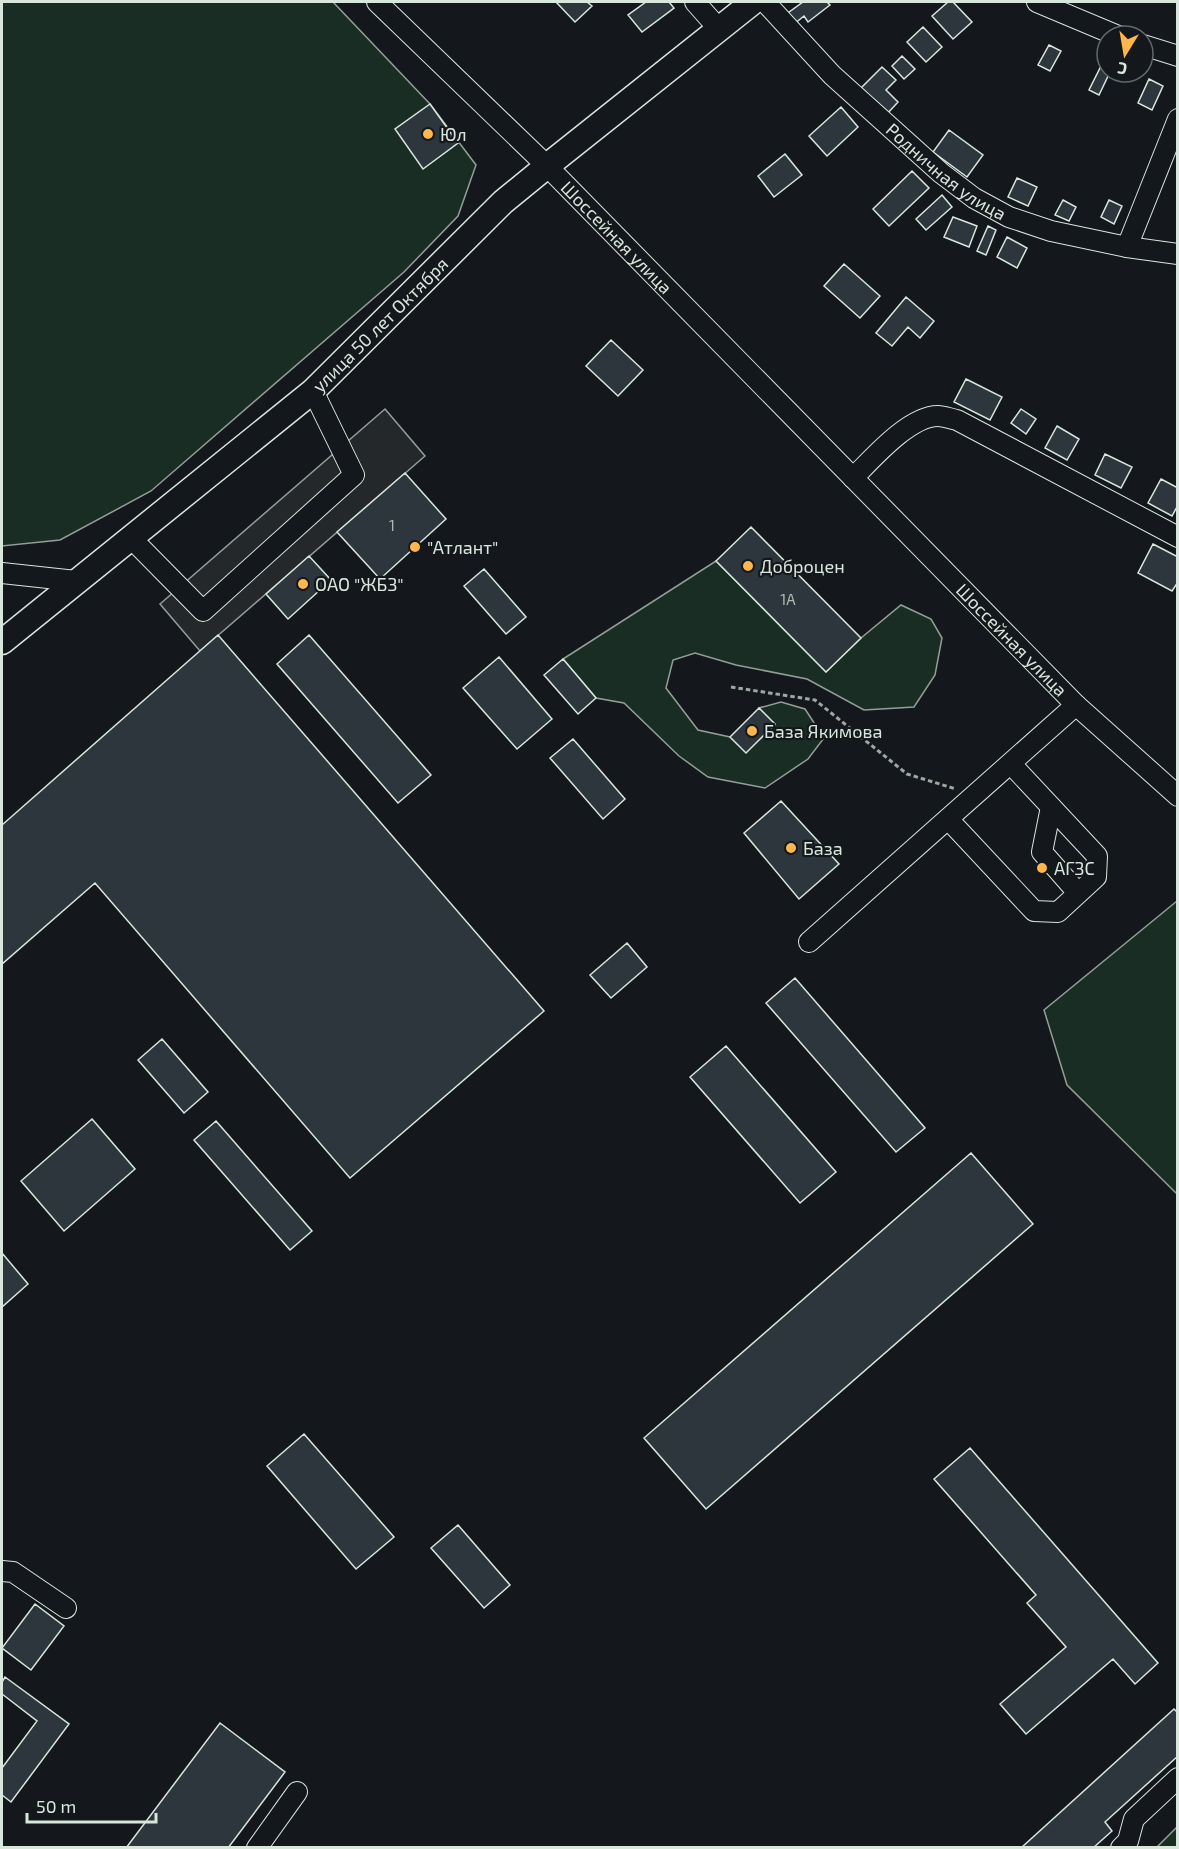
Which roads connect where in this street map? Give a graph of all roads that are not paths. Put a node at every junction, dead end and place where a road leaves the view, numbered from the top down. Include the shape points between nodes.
1 (377, 2) edge
2 (695, 2) edge
3 (753, 2) edge
4 (765, 2) edge
5 (1036, 2) edge
6 (1095, 26) edge
7 (718, 28) junction
8 (1155, 49) edge
9 (1178, 56) edge
10 (1178, 119) edge
11 (547, 166) junction
12 (1127, 246) junction
13 (1178, 254) edge
14 (313, 391) junction
15 (853, 478) junction
16 (130, 537) junction
17 (1178, 537) edge
18 (2, 573) edge
19 (76, 581) junction
20 (2, 642) edge
21 (1076, 705) junction
22 (1011, 764) junction
23 (1178, 796) edge
24 (1051, 807) junction
25 (948, 819) junction
26 (1078, 893) junction
27 (809, 942) dead end
28 (2, 1571) edge
29 (66, 1608) dead end
30 (1178, 1778) edge
31 (297, 1792) dead end
32 (257, 1848) edge
33 (1121, 1848) edge

1 - 11 street, Шоссейная улица
2 - 7 street
3 - 7 main road, улица 50 лет Октября
4 - 12 street, Родничная улица via 832,75 974,198 1009,217 1051,231
5 - 6 street
7 - 11 main road, улица 50 лет Октября
8 - 9 street
10 - 12 street
11 - 14 main road, улица 50 лет Октября via 503,202
11 - 15 street, Шоссейная улица
12 - 13 street, Родничная улица
14 - 16 main road, улица 50 лет Октября
14 - 16 street via 354,475 203,611
15 - 17 street via 896,436 937,416 957,420
15 - 21 street, Шоссейная улица
16 - 19 main road, улица 50 лет Октября
18 - 19 street
19 - 20 main road, улица 50 лет Октября
21 - 22 street
21 - 23 street, Шоссейная улица
22 - 24 street
22 - 25 street
24 - 26 street via 1042,852
24 - 26 street via 1097,856 1096,877
25 - 26 street via 1034,911 1058,912
25 - 27 street
28 - 29 street via 13,1572
30 - 33 street via 1134,1819 1128,1841
31 - 32 street

